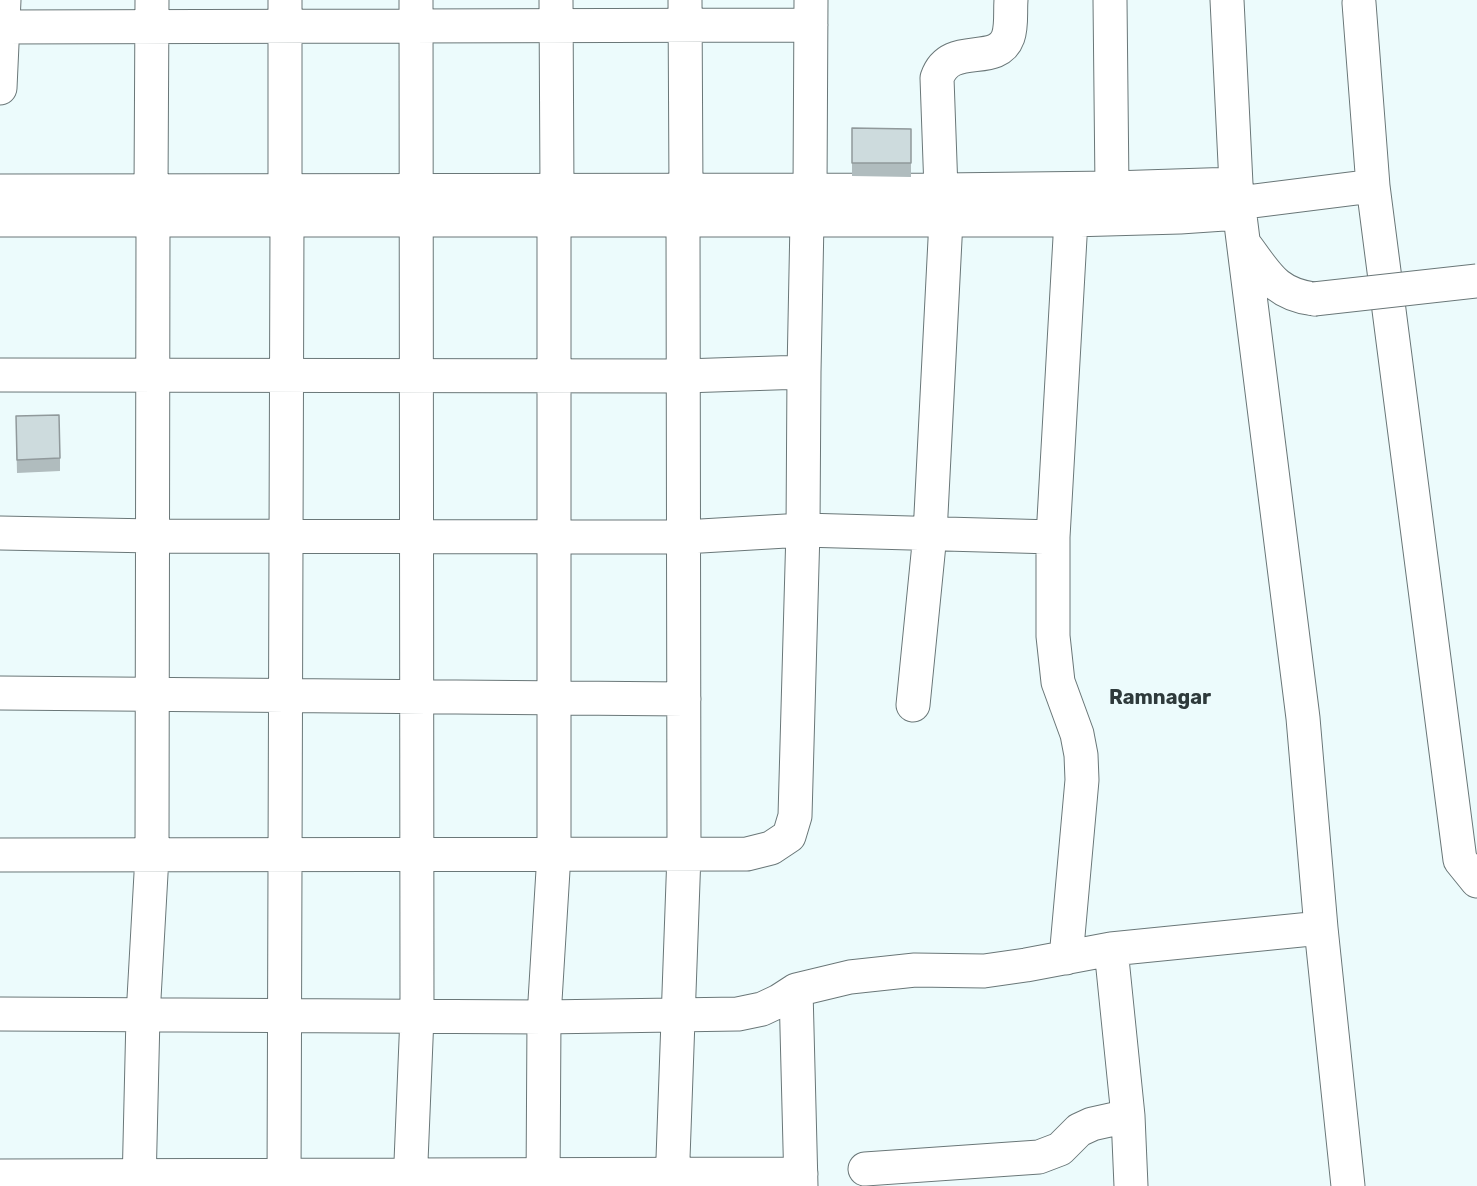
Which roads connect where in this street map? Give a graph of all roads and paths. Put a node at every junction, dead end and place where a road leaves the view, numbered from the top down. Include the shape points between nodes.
1 (1011, 0) edge
2 (1110, 0) edge
3 (1227, 0) edge
4 (1359, 3) dead end
5 (685, 12) edge
6 (811, 12) edge
7 (152, 13) edge
8 (285, 13) edge
9 (416, 13) edge
10 (556, 13) edge
11 (2, 18) edge
12 (0, 88) edge
13 (1373, 186) junction
14 (810, 189) junction
15 (1112, 189) junction
16 (0, 191) edge
17 (152, 205) junction
18 (286, 205) junction
19 (417, 205) junction
20 (555, 205) junction
21 (684, 205) junction
22 (944, 205) junction
23 (1239, 211) junction
24 (0, 220) edge
25 (1071, 220) junction
26 (807, 221) junction
27 (1477, 281) edge
28 (804, 372) junction
29 (0, 375) edge
30 (153, 376) junction
31 (287, 376) junction
32 (417, 376) junction
33 (554, 376) junction
34 (684, 376) junction
35 (803, 530) junction
36 (0, 533) edge
37 (930, 534) junction
38 (153, 536) junction
39 (286, 536) junction
40 (417, 536) junction
41 (554, 536) junction
42 (684, 537) junction
43 (1053, 537) junction
44 (0, 693) edge
45 (152, 694) junction
46 (286, 696) junction
47 (417, 697) junction
48 (554, 698) junction
49 (684, 699) junction
50 (913, 705) dead end
51 (417, 854) junction
52 (554, 854) junction
53 (684, 854) junction
54 (0, 855) edge
55 (285, 855) junction
56 (152, 856) junction
57 (1477, 881) edge
58 (1321, 928) junction
59 (1111, 949) junction
60 (1066, 958) junction
61 (796, 990) junction
62 (0, 1014) edge
63 (679, 1014) junction
64 (144, 1016) junction
65 (284, 1016) junction
66 (417, 1016) junction
67 (544, 1017) junction
68 (1128, 1116) junction
69 (865, 1169) dead end
70 (0, 1176) edge
71 (139, 1180) edge
72 (284, 1180) edge
73 (543, 1180) edge
74 (672, 1180) edge
75 (801, 1180) edge
76 (410, 1181) edge
77 (1131, 1186) edge
78 (1348, 1186) edge

1 - 22 street via 1008,39 999,49 956,58 940,68 937,78
2 - 15 street
3 - 23 street
4 - 13 street
5 - 6 street
5 - 10 street
5 - 21 street
6 - 14 street
7 - 8 street
7 - 11 street
7 - 17 street
8 - 9 street
8 - 18 street
9 - 10 street
9 - 19 street
10 - 20 street
11 - 12 street
13 - 23 street
13 - 57 street via 1461,860
14 - 21 street
14 - 22 street
14 - 26 street
15 - 22 street
15 - 23 street
16 - 17 street
17 - 18 street
17 - 24 street
17 - 30 street
18 - 19 street
18 - 31 street
19 - 20 street
19 - 32 street
20 - 21 street
20 - 33 street
21 - 26 street
21 - 34 street
22 - 25 street
22 - 26 street
22 - 37 street
23 - 25 street
23 - 27 street, bridge via 1271,280 1297,297 1314,299
23 - 58 street via 1304,718
25 - 43 street
26 - 28 street
28 - 34 street
28 - 35 street
29 - 30 street
30 - 31 street
30 - 38 street
31 - 32 street
31 - 39 street
32 - 33 street
32 - 40 street
33 - 34 street
33 - 41 street
34 - 42 street
35 - 37 street
35 - 42 street
35 - 53 street via 795,816 789,836 771,848 747,854
36 - 38 street
37 - 43 street
37 - 50 street
38 - 39 street
38 - 45 street
39 - 40 street
39 - 46 street
40 - 41 street
40 - 47 street
41 - 42 street
41 - 48 street
42 - 49 street
43 - 60 street via 1056,671 1077,734 1082,780
44 - 45 street
45 - 46 street
45 - 56 street
46 - 47 street
46 - 55 street
47 - 48 street
47 - 51 street
48 - 49 street
48 - 52 street
49 - 53 street
51 - 52 street
51 - 55 street
51 - 66 street
52 - 53 street
52 - 67 street
53 - 63 street
54 - 56 street
55 - 56 street
55 - 65 street
56 - 64 street
58 - 59 street
58 - 78 street
59 - 60 street
59 - 68 street
60 - 61 street via 984,970 882,973
61 - 63 street via 762,1009 738,1014
61 - 75 street
62 - 64 street
63 - 67 street
63 - 74 street
64 - 65 street
64 - 71 street
65 - 66 street
65 - 72 street
66 - 67 street
66 - 76 street
67 - 73 street
68 - 69 street via 1092,1124 1079,1130 1060,1149 1039,1157
68 - 77 street
70 - 71 street
71 - 72 street
72 - 76 street
73 - 74 street
73 - 76 street
74 - 75 street

